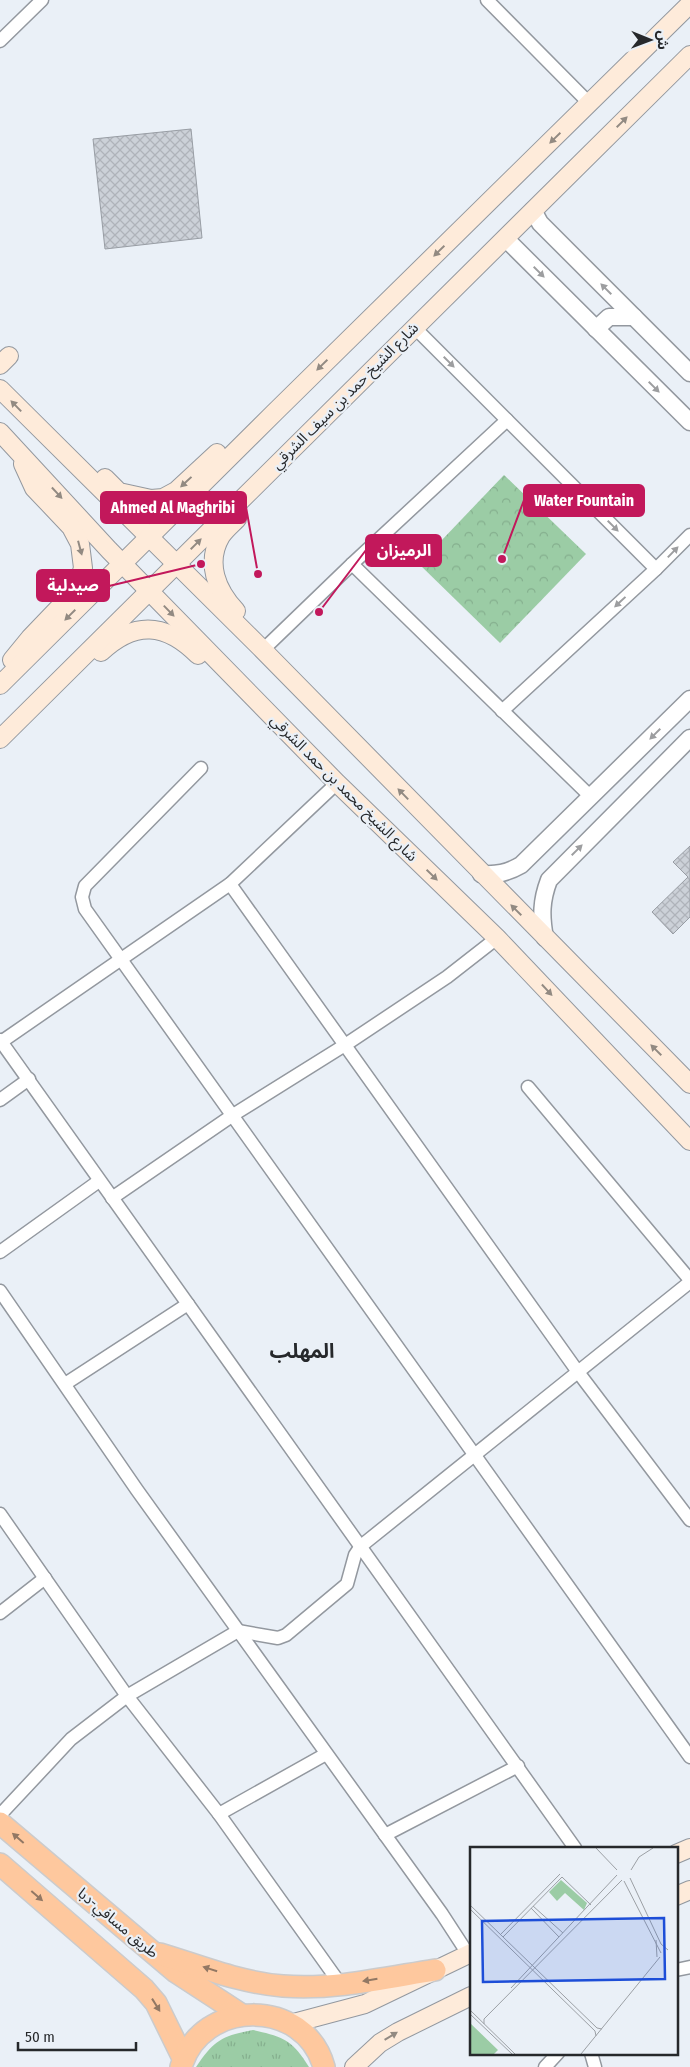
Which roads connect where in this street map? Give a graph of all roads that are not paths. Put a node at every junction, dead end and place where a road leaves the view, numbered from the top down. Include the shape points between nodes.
1 (42, 0) edge
2 (487, 0) edge
3 (690, 4) edge
4 (0, 41) edge
5 (690, 54) edge
6 (590, 104) junction
7 (533, 210) junction
8 (505, 238) junction
9 (634, 317) junction
10 (414, 327) junction
11 (596, 329) junction
12 (690, 373) edge
13 (0, 389) edge
14 (508, 420) junction
15 (265, 421) junction
16 (690, 422) edge
17 (34, 423) junction
18 (0, 432) edge
19 (17, 450) junction
20 (289, 452) junction
21 (690, 535) edge
22 (149, 537) junction
23 (123, 563) junction
24 (176, 564) junction
25 (352, 564) junction
26 (656, 569) junction
27 (149, 590) junction
28 (268, 645) junction
29 (295, 683) junction
30 (0, 685) edge
31 (690, 700) edge
32 (263, 707) junction
33 (31, 708) junction
34 (502, 711) junction
35 (690, 738) edge
36 (0, 739) edge
37 (202, 768) dead end
38 (337, 783) junction
39 (591, 797) junction
40 (537, 850) junction
41 (557, 870) junction
42 (481, 874) junction
43 (230, 884) junction
44 (497, 938) junction
45 (545, 938) junction
46 (122, 958) junction
47 (1, 1041) edge
48 (345, 1045) junction
49 (29, 1079) junction
50 (690, 1084) edge
51 (528, 1087) dead end
52 (0, 1100) edge
53 (233, 1115) junction
54 (690, 1141) edge
55 (100, 1181) junction
56 (112, 1198) junction
57 (0, 1252) edge
58 (690, 1281) edge
59 (0, 1291) edge
60 (188, 1304) junction
61 (4, 1307) edge
62 (578, 1372) junction
63 (65, 1384) junction
64 (474, 1456) junction
65 (0, 1514) edge
66 (690, 1520) edge
67 (361, 1546) junction
68 (45, 1578) junction
69 (0, 1614) edge
70 (238, 1631) junction
71 (127, 1696) junction
72 (326, 1754) junction
73 (690, 1757) edge
74 (518, 1766) junction
75 (219, 1814) junction
76 (0, 1815) edge
77 (0, 1823) edge
78 (385, 1835) junction
79 (574, 1847) edge
80 (690, 1848) edge
81 (678, 1853) edge
82 (0, 1864) edge
83 (690, 1890) edge
84 (678, 1895) edge
85 (148, 1950) junction
86 (470, 1954) edge
87 (435, 1970) junction
88 (341, 1985) junction
89 (470, 1996) edge
90 (242, 2015) junction
91 (290, 2024) junction
92 (557, 2054) edge
93 (591, 2054) edge
94 (182, 2063) edge
95 (324, 2067) edge
96 (354, 2067) edge
97 (545, 2067) edge
98 (595, 2067) edge

1 - 4 street
2 - 6 street
3 - 6 main road
7 -> 5 main road, شارع الشيخ حمد بن سيف الشرقي
6 -> 15 main road
7 - 8 main road, شارع الشيخ حمد بن سيف الشرقي
9 -> 7 street via 540,223
8 - 10 main road, شارع الشيخ حمد بن سيف الشرقي
8 -> 11 street
9 - 11 street via 609,317
9 - 12 street
10 -> 14 street
10 - 20 main road, شارع الشيخ حمد بن سيف الشرقي
11 -> 16 street
17 -> 13 main road
14 - 25 street
14 -> 26 street
15 -> 17 main road via 232,438 176,491 163,498 151,499 119,492 76,450
15 - 22 main road
17 - 22 main road
18 - 19 main road, شارع الشيخ محمد بن حمد الشرقي
19 -> 23 main road, شارع الشيخ محمد بن حمد الشرقي
19 -> 30 main road via 34,488 71,527 80,544 83,568 76,590 8,665
24 -> 20 main road, شارع الشيخ حمد بن سيف الشرقي
20 - 28 main road via 277,475 222,536 213,564 222,594
26 -> 21 street
22 - 23 main road
22 - 24 main road
23 - 27 main road, شارع الشيخ محمد بن حمد الشرقي
23 -> 30 main road
24 - 27 main road, شارع الشيخ حمد بن سيف الشرقي
24 - 29 main road
25 - 28 street
25 - 34 street
26 -> 34 street
27 -> 32 main road, شارع الشيخ محمد بن حمد الشرقي
27 - 33 main road, شارع الشيخ حمد بن سيف الشرقي
28 - 29 main road
42 -> 29 main road
31 -> 39 street
32 - 33 main road via 236,695 174,635 142,630 128,632 113,640 68,683
32 - 38 main road, شارع الشيخ محمد بن حمد الشرقي
33 - 36 main road, شارع الشيخ حمد بن سيف الشرقي
34 - 39 street
41 -> 35 street
37 - 46 street via 85,886 82,897 86,909
38 - 43 street
38 -> 44 main road, شارع الشيخ محمد بن حمد الشرقي
39 - 40 street
40 - 41 street
40 - 42 street via 509,872
41 - 45 street via 542,898
45 -> 42 main road
43 - 46 street
43 - 48 street
44 - 48 street via 447,977
44 -> 54 main road, شارع الشيخ محمد بن حمد الشرقي
50 -> 45 main road
46 - 47 street
46 - 53 street
47 - 49 street
48 - 53 street
48 - 62 street
49 - 52 street
49 - 55 street
51 - 58 street
53 - 56 street
53 - 64 street
55 - 56 street
55 - 57 street
56 - 60 street
58 - 62 street
59 - 61 street
60 - 63 street
60 - 67 street
61 - 63 street
62 - 64 street
62 - 66 street
63 - 70 street
64 - 67 street
64 - 73 street
65 - 68 street
67 - 70 street via 355,1555 347,1584 286,1635 278,1638
67 - 74 street
68 - 69 street
68 - 71 street
70 - 71 street
70 - 72 street
71 - 75 street
71 - 76 street via 71,1739
72 - 75 street
72 - 78 street
74 - 78 street
74 - 79 street
75 - 88 street
85 -> 77 highway, طريق مسافي-دبا
78 - 86 street
80 - 81 main road
82 -> 94 highway via 144,1989 156,2003
83 - 84 main road
88 -> 85 highway via 282,1986 227,1975
85 - 90 highway, طريق مسافي-دبا
86 - 87 main road
87 -> 88 highway
87 - 91 main road via 365,2004
96 -> 89 main road via 380,2043 398,2032
90 - 91 highway via 267,2015
90 - 94 highway via 227,2018 207,2029 191,2045
91 - 95 highway via 309,2039
92 - 97 street
93 - 98 street

